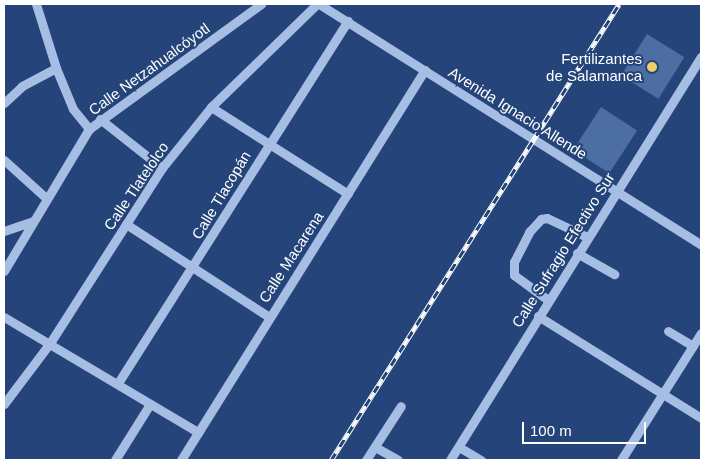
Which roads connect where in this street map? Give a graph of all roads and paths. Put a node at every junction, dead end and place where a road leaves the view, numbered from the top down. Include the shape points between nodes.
1 (36, 4) edge
2 (261, 4) edge
3 (318, 4) edge
4 (348, 21) junction
5 (701, 57) edge
6 (56, 68) junction
7 (698, 69) edge
8 (425, 70) junction
9 (4, 103) edge
10 (211, 107) junction
11 (100, 118) junction
12 (88, 129) junction
13 (268, 144) junction
14 (4, 160) edge
15 (162, 168) junction
16 (616, 191) junction
17 (348, 194) junction
18 (46, 198) junction
19 (33, 221) junction
20 (126, 224) junction
21 (4, 232) edge
22 (587, 237) junction
23 (701, 245) edge
24 (577, 253) junction
25 (193, 267) junction
26 (4, 270) edge
27 (614, 274) dead end
28 (548, 300) junction
29 (269, 316) junction
30 (538, 316) junction
31 (4, 317) edge
32 (668, 331) dead end
33 (701, 333) edge
34 (50, 343) junction
35 (693, 346) junction
36 (118, 383) junction
37 (664, 394) junction
38 (4, 404) edge
39 (150, 404) junction
40 (401, 406) dead end
41 (701, 418) edge
42 (198, 432) junction
43 (375, 447) junction
44 (459, 447) junction
45 (114, 460) edge
46 (181, 460) edge
47 (366, 460) edge
48 (398, 460) edge
49 (450, 460) edge
50 (481, 460) edge
51 (621, 460) edge

1 - 6 street
2 - 11 street, Calle Netzahualcóyotl via 177,68
3 - 4 street, Avenida Ignacio Allende
3 - 10 street, Calle Tlatelolco
4 - 8 street, Avenida Ignacio Allende
4 - 13 street, Calle Tlacopán
5 - 7 street, Calle Sufragio Efectivo Sur
6 - 9 street via 22,86
6 - 12 street via 73,109
7 - 16 street, Calle Sufragio Efectivo Sur
8 - 16 street, Avenida Ignacio Allende
8 - 17 street, Calle Macarena
10 - 13 street
10 - 15 street, Calle Tlatelolco
11 - 12 street, Calle Netzahualcóyotl
11 - 15 street
12 - 18 street, Calle Netzahualcóyotl
13 - 17 street
13 - 25 street, Calle Tlacopán
14 - 18 street
15 - 20 street, Calle Tlatelolco
16 - 22 street, Calle Sufragio Efectivo Sur
16 - 23 street, Avenida Ignacio Allende
17 - 29 street, Calle Macarena
18 - 19 street, Calle Netzahualcóyotl
19 - 21 street
19 - 26 street, Calle Netzahualcóyotl
20 - 25 street
20 - 34 street, Calle Tlatelolco
22 - 24 street, Calle Sufragio Efectivo Sur
22 - 28 street via 547,218 540,219 529,232 514,262 514,275
24 - 27 street
24 - 28 street, Calle Sufragio Efectivo Sur
25 - 29 street
25 - 36 street, Calle Tlacopán
28 - 30 street, Calle Sufragio Efectivo Sur
29 - 42 street, Calle Macarena
30 - 37 street
30 - 44 street, Calle Sufragio Efectivo Sur
31 - 34 street
32 - 35 street
33 - 35 street
34 - 36 street
34 - 38 street, Calle Tlatelolco
35 - 37 street
36 - 39 street
37 - 41 street
37 - 51 street
39 - 42 street
39 - 45 street
40 - 43 street
42 - 46 street, Calle Macarena
43 - 47 street
43 - 48 street
44 - 49 street, Calle Sufragio Efectivo Sur
44 - 50 street

